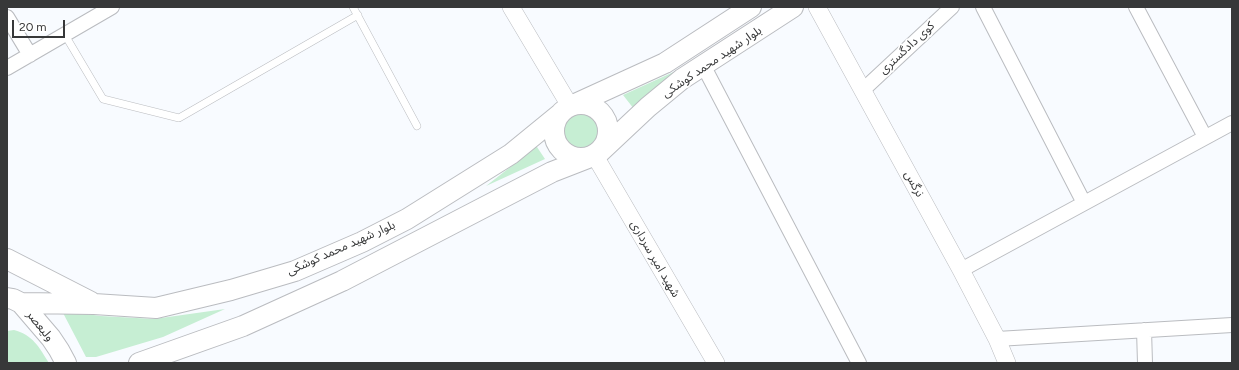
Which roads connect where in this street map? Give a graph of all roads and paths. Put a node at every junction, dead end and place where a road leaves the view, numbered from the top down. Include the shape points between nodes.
1 (112, 7) edge
2 (353, 7) edge
3 (511, 7) edge
4 (751, 7) edge
5 (793, 7) edge
6 (817, 7) edge
7 (952, 7) edge
8 (983, 7) edge
9 (1136, 7) edge
10 (358, 15) junction
11 (7, 17) edge
12 (65, 34) junction
13 (30, 55) junction
14 (703, 65) junction
15 (7, 68) edge
16 (862, 90) junction
17 (568, 108) junction
18 (1232, 123) edge
19 (417, 126) dead end
20 (1205, 137) junction
21 (594, 156) junction
22 (1084, 203) junction
23 (7, 259) edge
24 (961, 270) junction
25 (12, 297) edge
26 (94, 304) junction
27 (1232, 325) edge
28 (1144, 330) junction
29 (998, 339) junction
30 (66, 363) edge
31 (139, 363) edge
32 (716, 363) edge
33 (859, 363) edge
34 (1007, 363) edge
35 (1145, 363) edge

1 - 12 street
2 - 10 lane
3 - 17 street
4 - 17 main road, بلوار شهید محمد کوشکی via 665,63
5 - 14 main road, بلوار شهید محمد کوشکی
6 - 16 street, نرگس
7 - 16 street, کوی دادگستری
8 - 22 street
9 - 20 street
10 - 12 lane via 179,118 103,99
10 - 19 lane
11 - 13 street
12 - 13 street
13 - 15 street
14 - 21 main road, بلوار شهید محمد کوشکی via 648,107
14 - 33 street
16 - 24 street, نرگس
17 - 21 main road via 556,121 554,130 558,146 571,157 579,159
17 - 21 main road via 581,104 590,105 603,115 607,122 608,139
17 - 26 main road, بلوار شهید محمد کوشکی via 511,154 407,219 362,242 294,271 231,290 156,308
18 - 20 street
20 - 22 street
21 - 31 main road, بلوار شهید محمد کوشکی via 552,172 342,281 243,326
21 - 32 street, شهید امیر سرداری
22 - 24 street
23 - 26 main road
24 - 29 street, نرگس
25 - 26 main road, بلوار شهید محمد کوشکی
25 - 30 main road, ولیعصر via 50,338
27 - 28 street
28 - 29 street
28 - 35 street
29 - 34 street, نرگس

